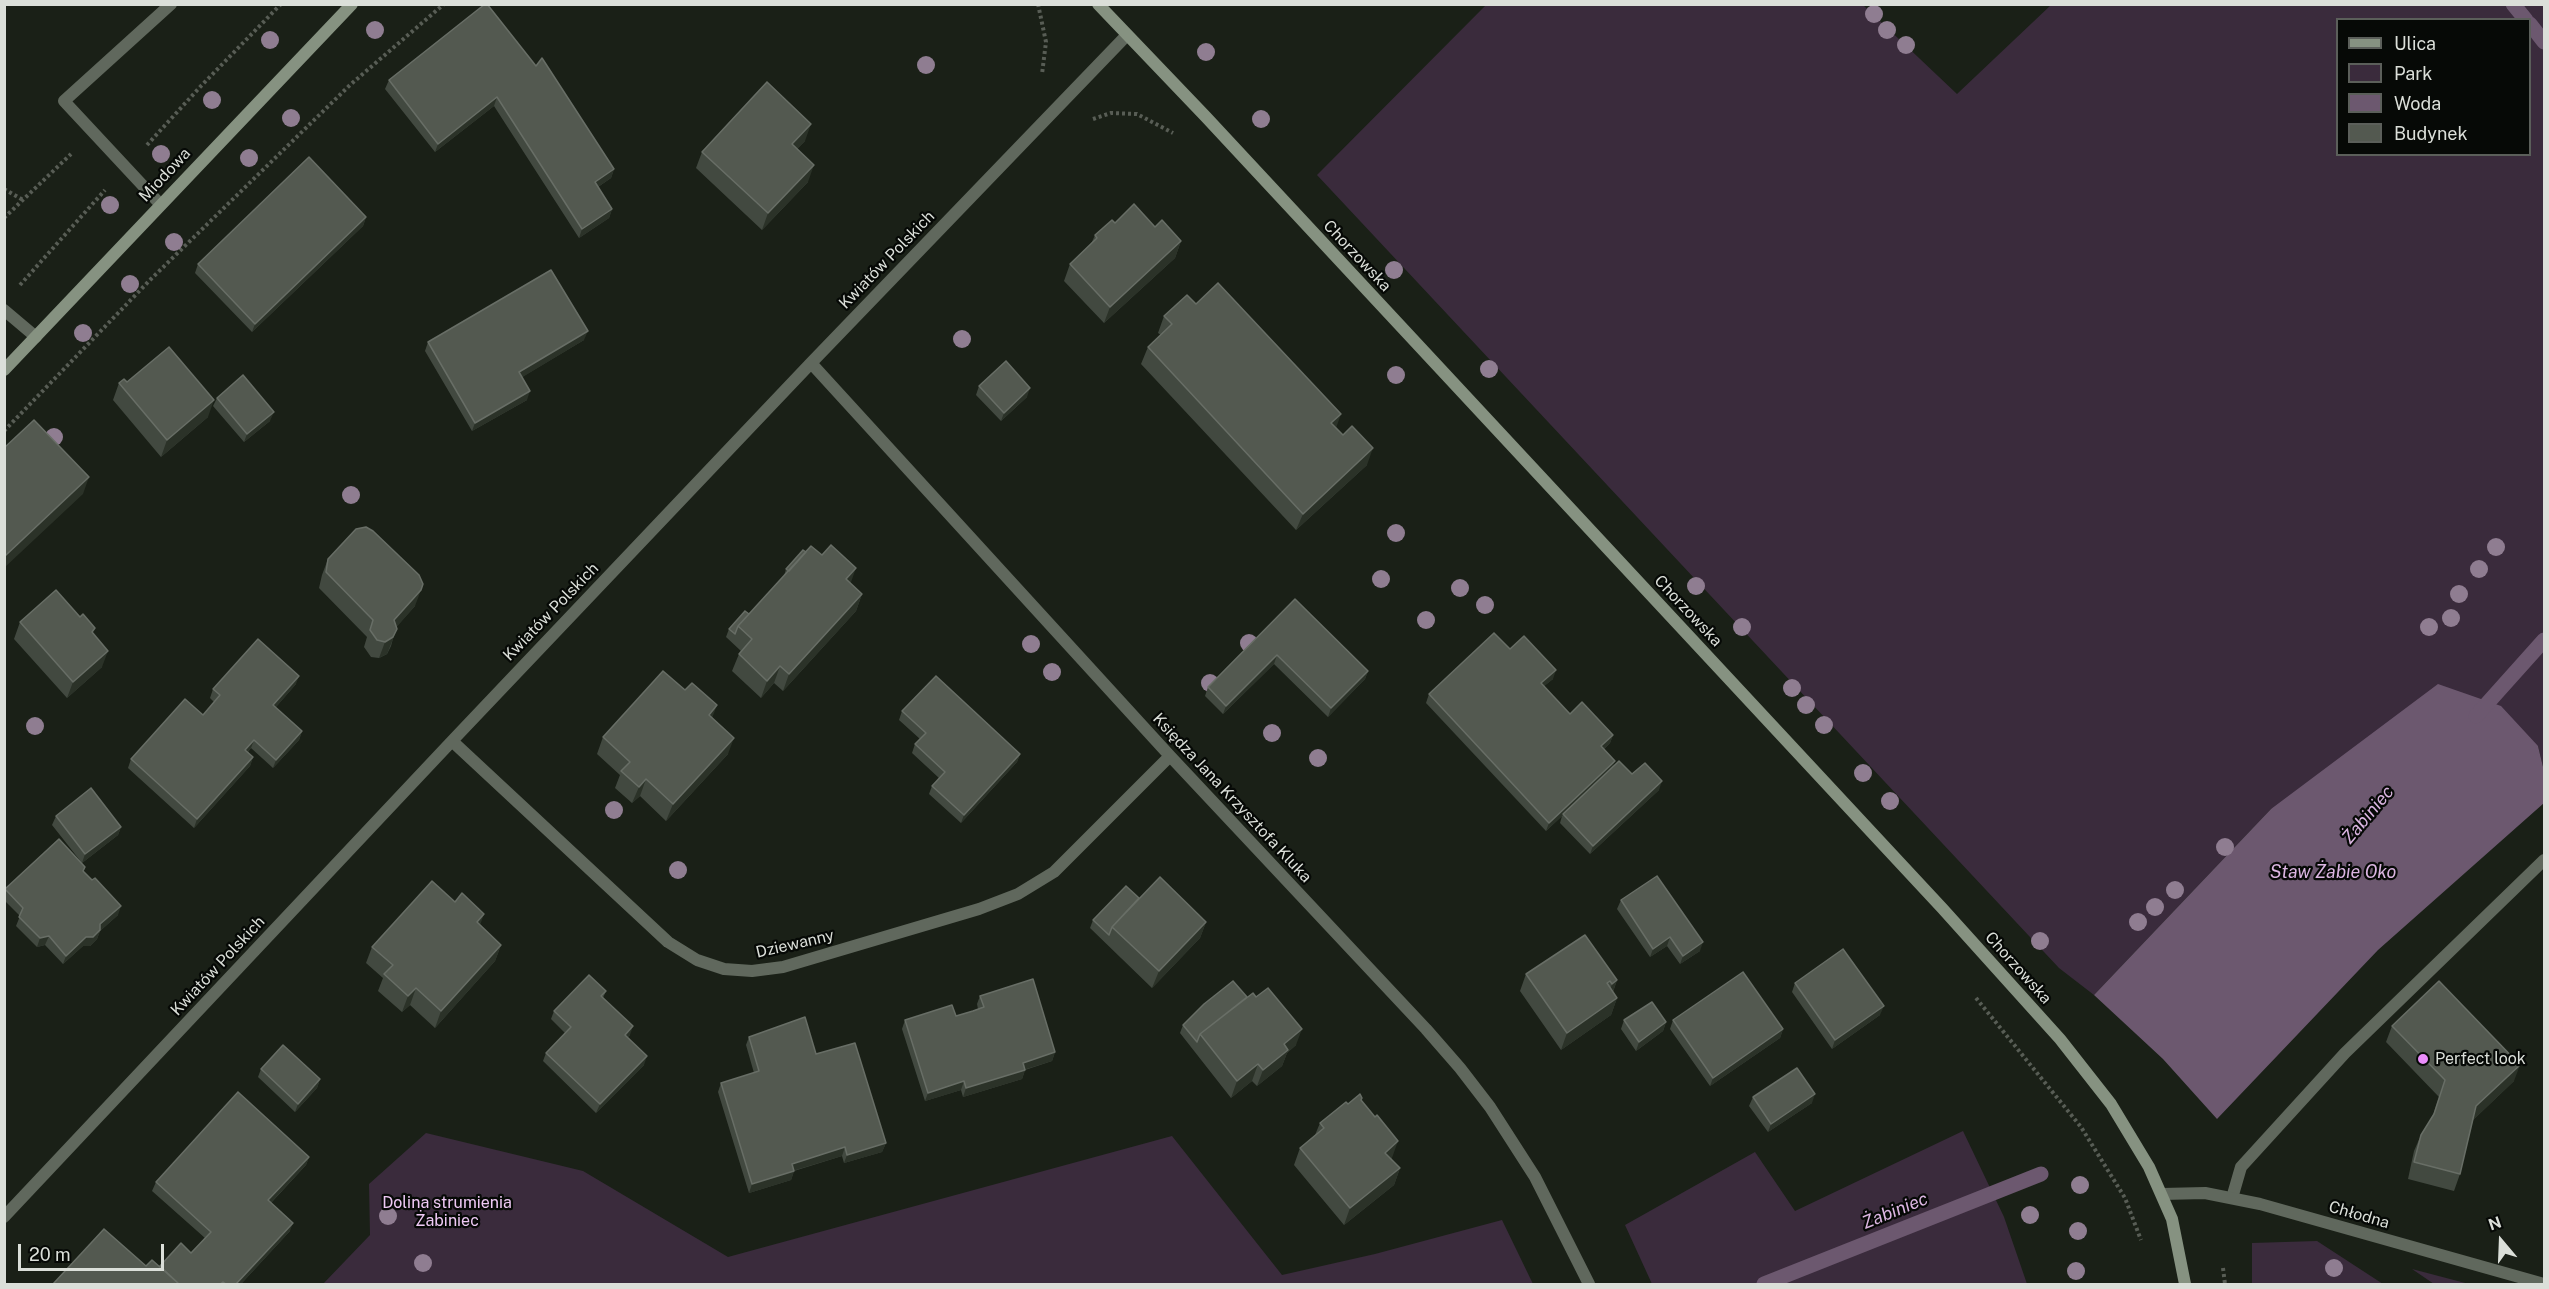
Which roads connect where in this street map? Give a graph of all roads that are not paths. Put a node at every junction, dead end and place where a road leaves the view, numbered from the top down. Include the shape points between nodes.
1 (171, 4) edge
2 (352, 4) edge
3 (1098, 4) edge
4 (1127, 35) junction
5 (160, 204) junction
6 (4, 310) edge
7 (36, 337) junction
8 (811, 363) junction
9 (4, 370) edge
10 (452, 741) junction
11 (1170, 756) junction
12 (2544, 860) edge
13 (2162, 1194) junction
14 (2232, 1198) junction
15 (4, 1217) edge
16 (1588, 1284) edge
17 (2185, 1284) edge
18 (2544, 1284) edge

1 - 5 street via 64,101
2 - 5 street, Miodowa
3 - 4 street, Chorzowska
4 - 8 street, Kwiatów Polskich
4 - 13 street, Chorzowska via 2060,1039 2111,1104
5 - 7 street, Miodowa
6 - 7 street
7 - 9 street, Miodowa
8 - 10 street, Kwiatów Polskich
8 - 11 street, Księdza Jana Krzysztofa Kluka
10 - 11 street, Dziewanny via 668,942 697,960 724,969 752,971 794,964 1018,894 1054,872
10 - 15 street, Kwiatów Polskich
11 - 16 street, Księdza Jana Krzysztofa Kluka via 1460,1068 1536,1177
12 - 14 street via 2344,1053 2241,1167
13 - 14 street, Chłodna via 2205,1192
13 - 17 street, Chorzowska via 2172,1220
14 - 18 street, Chłodna

